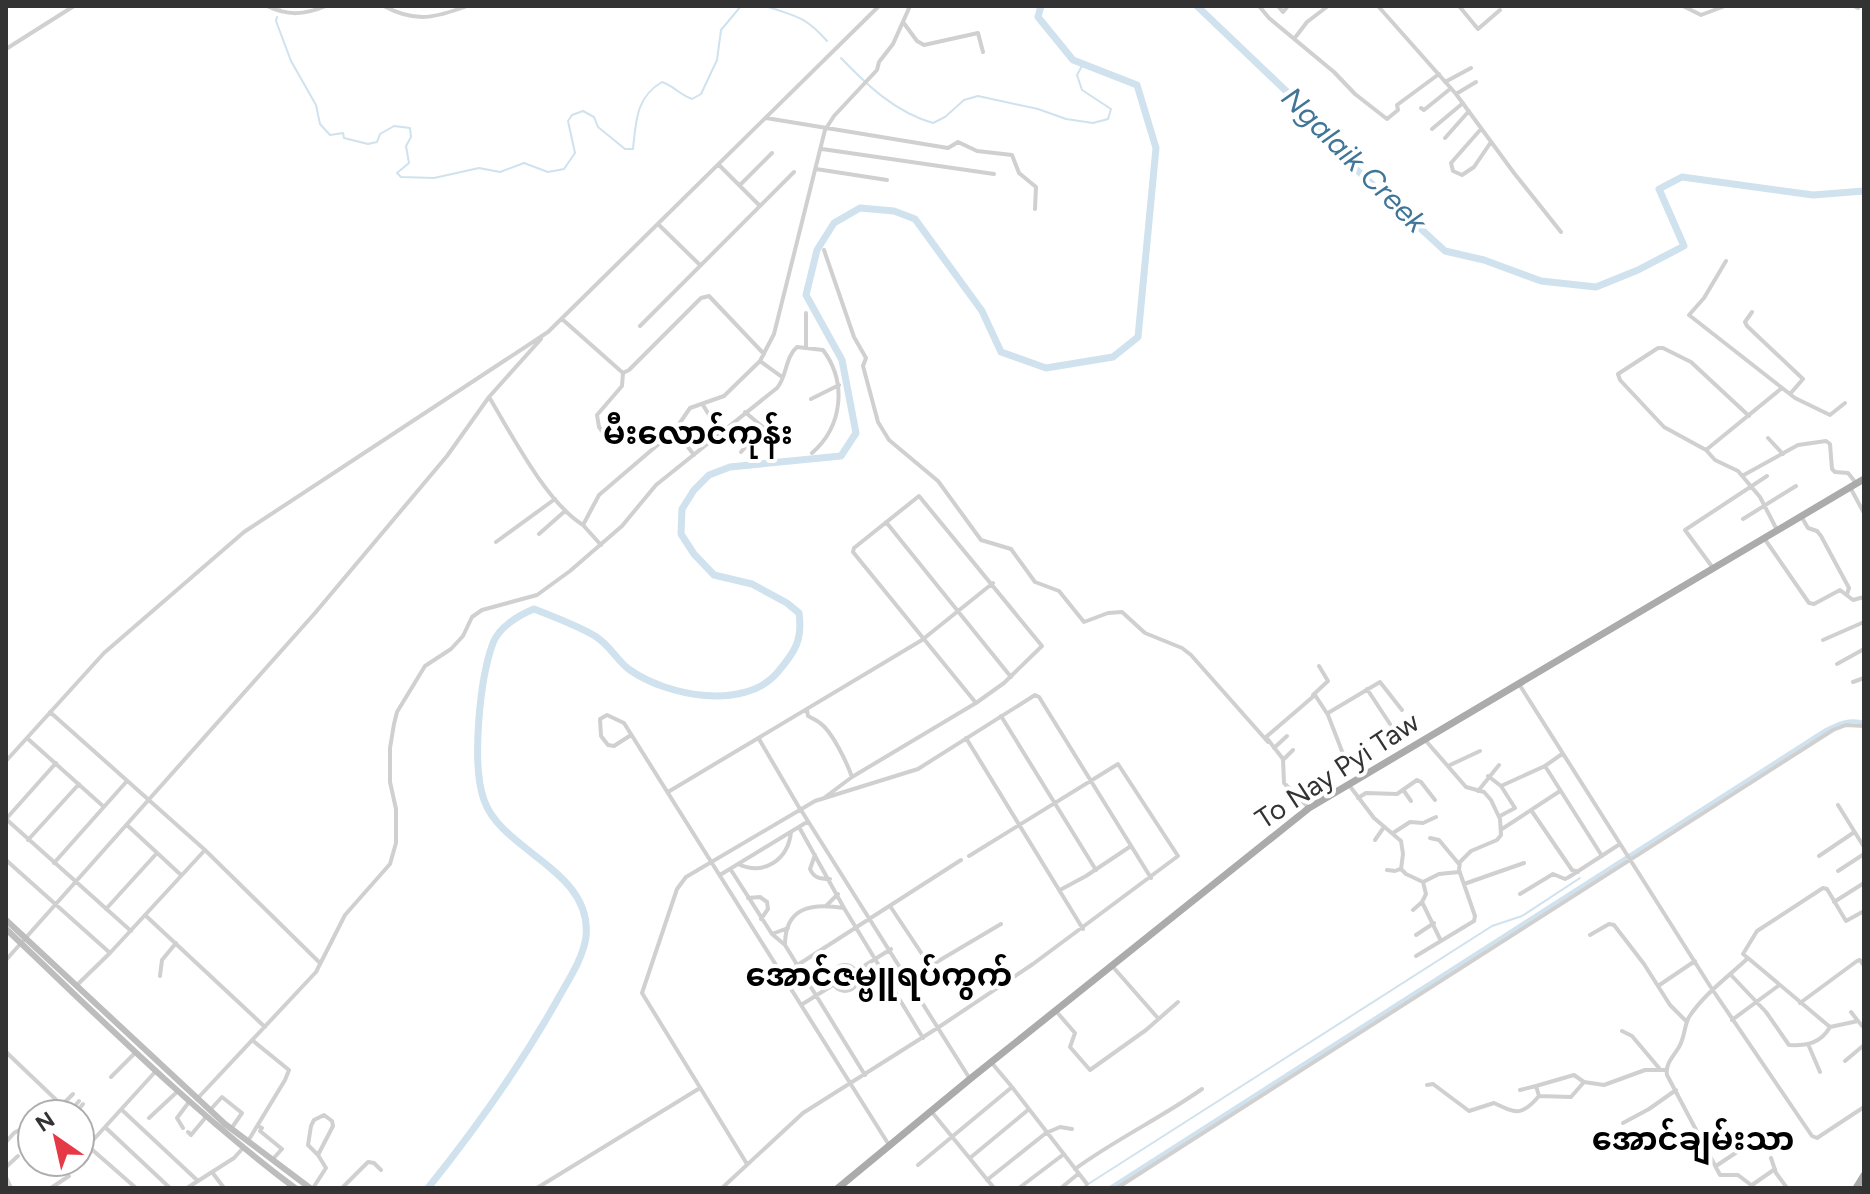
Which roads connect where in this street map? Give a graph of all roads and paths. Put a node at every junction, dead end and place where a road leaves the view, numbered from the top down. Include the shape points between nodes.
1 (74, 6) edge
2 (267, 6) edge
3 (326, 6) edge
4 (384, 6) edge
5 (467, 6) edge
6 (879, 6) edge
7 (910, 6) edge
8 (1259, 6) edge
9 (1278, 6) edge
10 (1288, 6) edge
11 (1328, 6) edge
12 (1378, 6) edge
13 (1459, 6) edge
14 (1683, 6) edge
15 (1725, 6) edge
16 (1500, 10) dead end
17 (903, 22) junction
18 (1294, 39) junction
19 (6, 49) edge
20 (983, 52) dead end
21 (1471, 68) dead end
22 (1439, 74) junction
23 (1445, 82) junction
24 (1476, 82) dead end
25 (1451, 88) junction
26 (1456, 94) junction
27 (1463, 103) junction
28 (1421, 108) dead end
29 (1469, 111) junction
30 (766, 118) junction
31 (1432, 129) dead end
32 (1481, 129) junction
33 (825, 130) junction
34 (1445, 138) dead end
35 (1491, 142) junction
36 (821, 149) junction
37 (772, 153) dead end
38 (719, 165) junction
39 (816, 169) junction
40 (794, 172) dead end
41 (994, 174) dead end
42 (887, 180) dead end
43 (740, 185) junction
44 (760, 206) junction
45 (1035, 209) dead end
46 (658, 224) junction
47 (1561, 232) dead end
48 (824, 250) dead end
49 (1726, 261) dead end
50 (700, 265) junction
51 (1752, 312) dead end
52 (806, 313) dead end
53 (562, 319) junction
54 (640, 326) dead end
55 (548, 332) junction
56 (806, 348) junction
57 (764, 354) junction
58 (760, 361) junction
59 (623, 373) junction
60 (782, 377) junction
61 (839, 385) junction
62 (1782, 388) junction
63 (1790, 394) junction
64 (489, 397) junction
65 (811, 399) dead end
66 (1845, 403) dead end
67 (703, 405) junction
68 (745, 412) junction
69 (1749, 416) junction
70 (763, 427) junction
71 (675, 430) junction
72 (721, 435) junction
73 (1768, 438) dead end
74 (609, 441) dead end
75 (779, 441) dead end
76 (1706, 450) junction
77 (741, 452) dead end
78 (812, 453) dead end
79 (1783, 454) junction
80 (694, 455) junction
81 (1742, 476) junction
82 (1767, 476) dead end
83 (1857, 483) edge
84 (1796, 486) dead end
85 (1751, 487) junction
86 (555, 499) junction
87 (1765, 505) junction
88 (565, 511) junction
89 (1864, 513) edge
90 (1801, 516) junction
91 (1743, 519) dead end
92 (886, 522) junction
93 (583, 525) junction
94 (1777, 530) junction
95 (539, 534) dead end
96 (1764, 538) junction
97 (496, 542) dead end
98 (601, 545) junction
99 (1713, 568) junction
100 (993, 583) junction
101 (1847, 594) junction
102 (1864, 597) edge
103 (958, 611) junction
104 (1864, 622) edge
105 (922, 640) junction
106 (1823, 640) dead end
107 (1864, 649) edge
108 (1837, 664) dead end
109 (1319, 666) dead end
110 (1011, 677) junction
111 (1864, 678) edge
112 (1853, 682) dead end
113 (1518, 683) junction
114 (1367, 689) junction
115 (1313, 695) junction
116 (976, 703) junction
117 (807, 710) junction
118 (1402, 710) dead end
119 (50, 712) junction
120 (1328, 713) junction
121 (1001, 716) junction
122 (1390, 724) dead end
123 (1864, 726) edge
124 (631, 735) junction
125 (1287, 736) dead end
126 (27, 738) junction
127 (966, 738) junction
128 (759, 739) junction
129 (1425, 739) junction
130 (1268, 742) junction
131 (1274, 748) junction
132 (1293, 750) dead end
133 (1480, 751) dead end
134 (1562, 754) junction
135 (1345, 759) dead end
136 (1283, 760) junction
137 (6, 761) edge
138 (56, 763) junction
139 (1499, 765) dead end
140 (1448, 766) junction
141 (1545, 766) junction
142 (1488, 776) junction
143 (852, 777) junction
144 (1090, 780) junction
145 (127, 781) junction
146 (1347, 783) junction
147 (79, 784) junction
148 (1501, 786) junction
149 (1404, 791) junction
150 (1478, 791) junction
151 (1560, 791) junction
152 (668, 792) junction
153 (824, 798) junction
154 (1358, 798) junction
155 (1435, 800) dead end
156 (148, 801) junction
157 (1411, 801) dead end
158 (1054, 803) junction
159 (1838, 805) dead end
160 (104, 807) junction
161 (1309, 808) junction
162 (800, 809) junction
163 (1531, 810) junction
164 (1500, 816) junction
165 (1436, 817) dead end
166 (6, 819) edge
167 (808, 822) junction
168 (127, 825) junction
169 (1019, 825) junction
170 (799, 827) junction
171 (1384, 827) junction
172 (1502, 830) junction
173 (791, 832) junction
174 (1854, 832) junction
175 (1393, 833) junction
176 (1430, 838) dead end
177 (28, 840) junction
178 (1375, 840) dead end
179 (1620, 844) junction
180 (1131, 846) junction
181 (1864, 847) edge
182 (205, 850) junction
183 (157, 853) junction
184 (1864, 854) edge
185 (815, 855) junction
186 (969, 856) dead end
187 (1602, 856) junction
188 (1819, 856) dead end
189 (1629, 857) junction
190 (6, 860) edge
191 (961, 860) dead end
192 (54, 863) junction
193 (1524, 863) dead end
194 (712, 864) junction
195 (738, 864) junction
196 (1459, 864) junction
197 (730, 869) junction
198 (1401, 869) junction
199 (1096, 870) junction
200 (1387, 870) dead end
201 (1838, 871) dead end
202 (1460, 872) junction
203 (1578, 872) junction
204 (182, 875) junction
205 (720, 875) junction
206 (1151, 878) junction
207 (830, 879) junction
208 (76, 882) junction
209 (1423, 882) junction
210 (1864, 883) edge
211 (1464, 884) junction
212 (1060, 890) junction
213 (838, 894) junction
214 (1520, 894) dead end
215 (748, 898) junction
216 (1422, 902) junction
217 (1834, 902) junction
218 (56, 905) junction
219 (827, 905) junction
220 (890, 906) junction
221 (844, 908) junction
222 (106, 909) junction
223 (1413, 910) dead end
224 (1864, 911) edge
225 (145, 915) junction
226 (871, 918) junction
227 (761, 919) junction
228 (6, 920) edge
229 (1434, 923) junction
230 (1001, 924) dead end
231 (788, 928) junction
232 (6, 929) edge
233 (855, 929) junction
234 (1083, 929) junction
235 (131, 931) junction
236 (772, 934) junction
237 (1416, 935) dead end
238 (1590, 935) dead end
239 (23, 941) junction
240 (1441, 941) junction
241 (176, 943) junction
242 (785, 945) junction
243 (891, 949) junction
244 (110, 953) junction
245 (1416, 956) dead end
246 (1748, 958) junction
247 (6, 960) edge
248 (874, 960) junction
249 (1695, 961) junction
250 (319, 962) junction
251 (1863, 962) edge
252 (797, 964) junction
253 (1111, 965) junction
254 (930, 966) junction
255 (856, 971) junction
256 (782, 975) junction
257 (1731, 975) junction
258 (160, 976) dead end
259 (911, 981) junction
260 (833, 985) junction
261 (1779, 985) junction
262 (1658, 986) junction
263 (73, 988) junction
264 (1713, 990) junction
265 (816, 995) junction
266 (1178, 1002) dead end
267 (1757, 1003) junction
268 (1800, 1003) junction
269 (801, 1005) junction
270 (1055, 1010) junction
271 (1851, 1012) dead end
272 (1157, 1017) junction
273 (1732, 1020) junction
274 (1686, 1021) junction
275 (1858, 1021) junction
276 (265, 1027) junction
277 (939, 1027) junction
278 (1830, 1027) junction
279 (1864, 1028) edge
280 (1622, 1031) dead end
281 (923, 1038) junction
282 (252, 1040) junction
283 (1808, 1044) junction
284 (1864, 1045) edge
285 (6, 1052) edge
286 (136, 1052) junction
287 (1845, 1061) dead end
288 (991, 1062) junction
289 (1659, 1068) junction
290 (1666, 1070) junction
291 (156, 1071) junction
292 (1820, 1072) dead end
293 (865, 1075) junction
294 (111, 1077) dead end
295 (970, 1079) junction
296 (1584, 1082) junction
297 (851, 1084) junction
298 (1427, 1085) dead end
299 (1536, 1086) junction
300 (1012, 1087) junction
301 (700, 1088) junction
302 (1202, 1089) dead end
303 (1520, 1090) dead end
304 (1676, 1090) junction
305 (178, 1091) junction
306 (73, 1094) dead end
307 (1539, 1096) junction
308 (53, 1098) edge
309 (69, 1098) edge
310 (197, 1099) junction
311 (189, 1102) junction
312 (1864, 1107) edge
313 (122, 1110) junction
314 (1028, 1110) junction
315 (931, 1111) junction
316 (208, 1114) junction
317 (149, 1118) dead end
318 (1623, 1123) dead end
319 (258, 1126) junction
320 (106, 1128) junction
321 (183, 1128) dead end
322 (231, 1129) junction
323 (1072, 1129) dead end
324 (188, 1132) dead end
325 (1046, 1133) junction
326 (953, 1136) junction
327 (96, 1137) edge
328 (248, 1142) junction
329 (889, 1145) junction
330 (243, 1149) junction
331 (1740, 1150) dead end
332 (96, 1153) edge
333 (1064, 1154) junction
334 (318, 1155) junction
335 (970, 1158) junction
336 (1771, 1158) dead end
337 (272, 1160) junction
338 (747, 1164) junction
339 (918, 1165) dead end
340 (1716, 1166) junction
341 (1775, 1169) junction
342 (381, 1170) dead end
343 (1077, 1171) junction
344 (212, 1172) junction
345 (1864, 1175) edge
346 (6, 1177) edge
347 (987, 1180) junction
348 (198, 1181) junction
349 (547, 1182) junction
350 (1087, 1184) dead end
351 (1754, 1187) edge
352 (11, 1188) edge
353 (136, 1188) edge
354 (170, 1188) edge
355 (187, 1188) edge
356 (224, 1188) edge
357 (294, 1188) edge
358 (312, 1188) edge
359 (342, 1188) edge
360 (537, 1188) edge
361 (550, 1188) edge
362 (722, 1188) edge
363 (838, 1188) edge
364 (994, 1188) edge
365 (1019, 1188) edge
366 (1061, 1188) edge
367 (1117, 1188) edge
368 (1787, 1188) edge
369 (1856, 1188) edge

1 - 19 street
2 - 3 street via 286,14
4 - 5 street via 421,19
6 - 30 street
7 - 17 street
8 - 18 street
9 - 10 street via 1283,12
11 - 18 street
12 - 22 street
13 - 16 street via 1478,29
14 - 15 street via 1701,15
17 - 20 street via 924,45 978,33
17 - 33 street via 870,79
18 - 22 street via 1387,119 1397,105
21 - 23 street
22 - 23 street
23 - 25 street
24 - 26 street
25 - 26 street
25 - 28 street
26 - 27 street
27 - 29 street
27 - 31 street
29 - 32 street
29 - 34 street
30 - 33 street
30 - 38 street
32 - 35 street
32 - 35 street via 1451,163 1453,171 1462,175 1474,167
33 - 36 street
33 - 45 street via 948,148 958,142 977,151 1012,155 1019,173 1036,187
35 - 47 street
36 - 39 street
36 - 41 street
37 - 43 street
38 - 43 street
38 - 46 street
39 - 42 street
39 - 57 street via 774,334
40 - 44 street
43 - 44 street
44 - 50 street
46 - 50 street
46 - 53 street
48 - 130 street via 866,358 863,366 878,422 889,440 938,481 981,540 1006,545 1035,582 1059,591 1084,622 1122,612 1145,633 1182,648
49 - 62 street via 1689,315
50 - 54 street
51 - 63 street via 1747,326 1802,377
52 - 56 street
53 - 55 street
53 - 59 street
55 - 64 street
55 - 119 street via 244,532 104,653
56 - 60 street via 792,351
56 - 61 street via 823,350
57 - 58 street
57 - 59 street via 709,296
58 - 60 street
58 - 67 street via 724,396
59 - 74 street via 622,386 597,415
60 - 68 street via 777,388
61 - 65 street
61 - 78 street via 835,422
62 - 63 street
62 - 69 street
63 - 66 street via 1830,415
64 - 86 street
64 - 156 street via 447,456 315,613
67 - 71 street via 690,408
67 - 72 street
68 - 70 street
68 - 72 street
69 - 76 street
69 - 76 street via 1691,362 1662,347 1618,374 1664,427
70 - 75 street
70 - 77 street
71 - 80 street
71 - 93 street via 599,495
72 - 80 street
73 - 79 street
76 - 81 street
79 - 81 street
79 - 83 street via 1798,445 1828,441 1832,469 1848,473
80 - 98 street via 656,485
81 - 85 street
82 - 85 street
83 - 89 street
83 - 90 main road, To Nay Pyi Taw
84 - 87 street
85 - 87 street
85 - 99 street via 1685,531
86 - 88 street
86 - 97 street
87 - 91 street
87 - 94 street
88 - 93 street
88 - 95 street
90 - 94 main road, To Nay Pyi Taw
90 - 101 street via 1821,536 1849,588
92 - 100 street via 921,496
92 - 103 street
92 - 105 street via 853,552
93 - 98 street
94 - 96 main road, To Nay Pyi Taw
96 - 99 main road, To Nay Pyi Taw
96 - 101 street via 1809,603 1840,590
98 - 250 street via 537,595 472,617 463,636 414,680 397,712 390,748 396,843 390,864 345,915
99 - 113 main road, To Nay Pyi Taw
100 - 103 street
100 - 110 street via 1042,644
101 - 102 street via 1853,600
103 - 105 street
103 - 110 street
104 - 106 street
105 - 116 street
105 - 117 street
107 - 108 street
109 - 115 street via 1328,681
110 - 116 street
111 - 112 street
113 - 129 main road, To Nay Pyi Taw
113 - 134 street
114 - 118 street via 1382,682
114 - 120 street
114 - 122 street
115 - 120 street
115 - 130 street via 1266,737
116 - 143 street
117 - 128 street
117 - 143 street via 827,731
119 - 126 street
119 - 145 street
120 - 135 street
121 - 127 street
121 - 144 street via 1038,696
121 - 158 street
123 - 189 street via 1833,730
124 - 124 street via 608,745 601,736 600,719 607,715 622,721
124 - 152 street
125 - 131 street
126 - 137 street
126 - 138 street
127 - 153 street via 918,769
127 - 169 street
128 - 152 street
128 - 162 street
129 - 140 street
129 - 146 main road, To Nay Pyi Taw
130 - 131 street
131 - 136 street
132 - 136 street
133 - 140 street
134 - 141 street
134 - 179 street
136 - 161 street via 1284,783
138 - 147 street
138 - 166 street
139 - 142 street
140 - 150 street via 1466,787
141 - 148 street
141 - 151 street
142 - 148 street
142 - 150 street
143 - 153 street
144 - 158 street
144 - 180 street
144 - 206 street via 1119,764 1177,852 1176,859
145 - 156 street
145 - 160 street
146 - 154 street
146 - 161 main road, To Nay Pyi Taw
147 - 160 street
147 - 177 street
148 - 164 street via 1515,808
149 - 154 street
149 - 155 street via 1419,780
149 - 157 street
150 - 164 street via 1488,795
151 - 163 street
151 - 187 street
152 - 194 street
153 - 162 street
154 - 171 street
156 - 168 street
156 - 182 street
158 - 169 street
158 - 199 street
159 - 174 street
160 - 192 street
161 - 253 main road, To Nay Pyi Taw
162 - 167 street
162 - 194 street
163 - 172 street
163 - 203 street
164 - 172 street
165 - 175 street via 1410,822
166 - 177 street
167 - 170 street
167 - 226 street
168 - 183 street
168 - 208 street
169 - 186 street
169 - 212 street
170 - 173 street
170 - 185 street
171 - 175 street
171 - 178 street
172 - 196 street via 1497,840 1471,851
173 - 195 street
173 - 195 street via 786,852 768,866 761,870
174 - 181 street
174 - 188 street
175 - 198 street via 1403,848
176 - 196 street via 1439,840
177 - 192 street
179 - 187 street
179 - 189 street
180 - 199 street
180 - 206 street
182 - 204 street
182 - 250 street
183 - 204 street
183 - 222 street
184 - 201 street
185 - 207 street
185 - 207 street via 812,874
187 - 203 street
189 - 249 street
189 - 367 street
190 - 218 street
191 - 220 street
192 - 208 street
193 - 211 street
194 - 205 street
194 - 301 street via 686,877 677,889 642,993
195 - 197 street
196 - 202 street
197 - 205 street
197 - 215 street
198 - 200 street
198 - 209 street
199 - 212 street
202 - 209 street
202 - 211 street
203 - 214 street via 1565,879 1553,874
204 - 225 street
205 - 256 street
206 - 234 street
207 - 213 street
208 - 218 street
208 - 222 street
209 - 216 street
210 - 217 street
211 - 240 street via 1476,917
212 - 234 street
213 - 219 street
213 - 221 street
215 - 227 street
215 - 227 street via 767,902
216 - 223 street
216 - 229 street
217 - 224 street via 1847,921
217 - 246 street via 1824,888 1774,920 1753,935 1743,954
218 - 239 street
218 - 244 street
219 - 221 street
219 - 231 street via 811,905
220 - 226 street
220 - 254 street
221 - 233 street
222 - 235 street
225 - 235 street
225 - 241 street
226 - 233 street
226 - 243 street
227 - 236 street
228 - 239 main road
229 - 237 street
229 - 240 street
230 - 254 street
231 - 236 street
231 - 242 street
232 - 239 main road
233 - 248 street
233 - 252 street
234 - 277 street
235 - 244 street
236 - 242 street
238 - 262 street via 1614,925
239 - 247 street
239 - 263 main road
240 - 245 street
241 - 258 street via 162,960
241 - 276 street
242 - 252 street
243 - 248 street
243 - 259 street
244 - 263 street
246 - 257 street
246 - 261 street
248 - 255 street
248 - 281 street
249 - 262 street
249 - 264 street
250 - 276 street via 316,972
251 - 268 street via 1853,963
252 - 256 street
252 - 265 street
253 - 270 main road, To Nay Pyi Taw
253 - 272 street
254 - 259 street
255 - 260 street via 840,966 833,972
255 - 260 street via 853,988 840,991
256 - 269 street
257 - 264 street
257 - 267 street
259 - 277 street
260 - 265 street
261 - 267 street
261 - 268 street
262 - 274 street
263 - 286 main road
263 - 310 main road
264 - 273 street
264 - 274 street
265 - 269 street
265 - 293 street
266 - 272 street
267 - 273 street
267 - 283 street via 1787,1043
268 - 278 street
269 - 297 street
270 - 272 street via 1075,1033 1070,1047 1090,1070
270 - 288 main road, To Nay Pyi Taw
271 - 275 street
273 - 312 street via 1814,1138
274 - 290 street via 1686,1034
275 - 278 street
275 - 279 street
276 - 282 street
277 - 281 street
277 - 295 street
278 - 283 street via 1824,1038
280 - 289 street
281 - 293 street
282 - 310 street
282 - 319 street via 289,1070
283 - 292 street
284 - 287 street
285 - 308 street
286 - 291 main road
286 - 294 street
288 - 295 main road, To Nay Pyi Taw
288 - 300 street
289 - 290 street
289 - 296 street via 1604,1085
290 - 304 street
291 - 305 main road
291 - 313 street
293 - 297 street
295 - 315 main road, To Nay Pyi Taw
296 - 299 street via 1574,1075
296 - 307 street via 1568,1098
297 - 329 street
297 - 338 street via 803,1113
298 - 307 street via 1469,1111 1494,1103 1523,1111
299 - 303 street
299 - 307 street
300 - 314 street
300 - 326 street
301 - 338 street
301 - 349 street
302 - 343 street
304 - 318 street
304 - 340 street
305 - 311 main road
305 - 317 street
306 - 309 street
310 - 316 main road
311 - 316 main road
311 - 321 street via 177,1118
313 - 320 street
313 - 348 street
314 - 325 street
314 - 335 street
315 - 326 street
315 - 329 main road, To Nay Pyi Taw
316 - 322 main road
316 - 322 street via 222,1097 242,1113
316 - 324 street via 191,1135
316 - 330 main road
319 - 328 street
319 - 337 street via 282,1149
320 - 327 street
320 - 354 street
322 - 328 main road
323 - 325 street
325 - 333 street
325 - 347 street
326 - 335 street
326 - 339 street
328 - 330 street
328 - 337 main road
329 - 363 main road, To Nay Pyi Taw
330 - 344 street
330 - 357 main road
331 - 340 street
332 - 353 street
333 - 343 street
333 - 365 street
334 - 334 street via 333,1126 324,1115 314,1120 308,1140
334 - 358 street via 326,1168
335 - 347 street
336 - 341 street
337 - 358 main road
338 - 362 street
340 - 351 street via 1720,1175 1738,1175
341 - 351 street
341 - 368 street
342 - 359 street via 368,1162
343 - 350 street
343 - 366 street
344 - 348 street
344 - 356 street
345 - 369 main road
346 - 352 street
347 - 364 street
348 - 355 street
349 - 360 street
349 - 361 street

